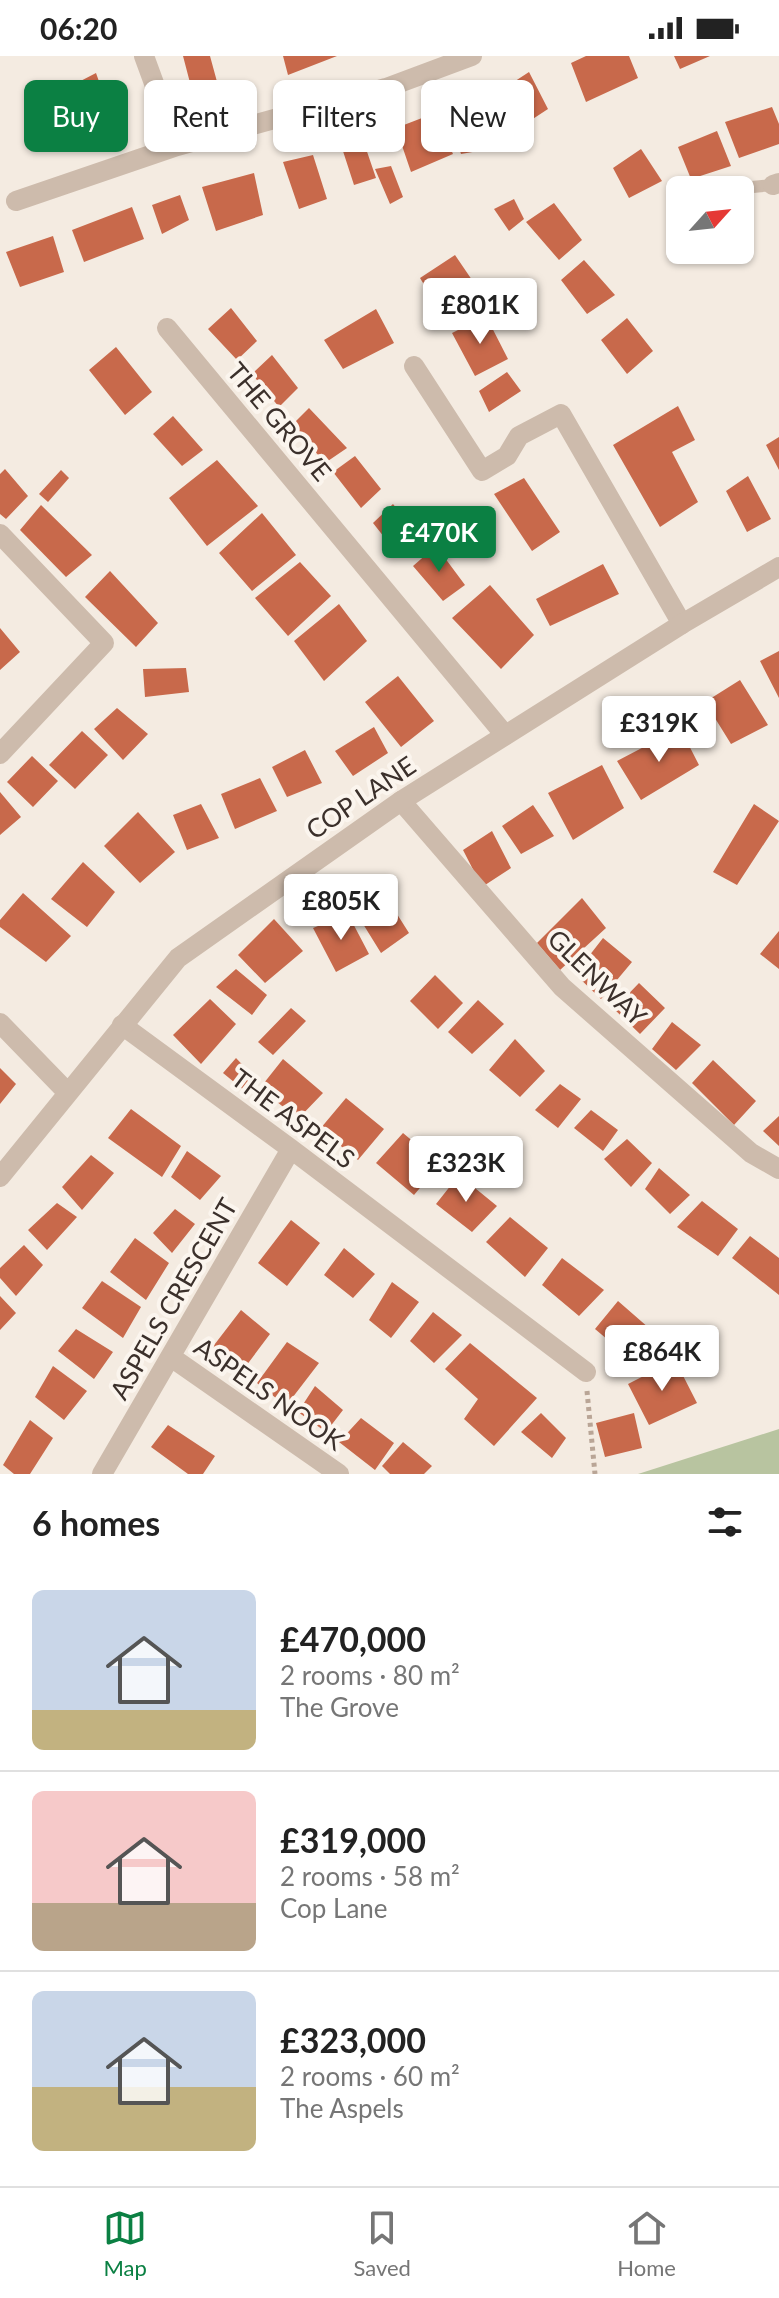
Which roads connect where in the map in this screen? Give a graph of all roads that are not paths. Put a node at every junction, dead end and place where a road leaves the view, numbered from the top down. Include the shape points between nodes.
1 (144, 56) edge
2 (472, 56) edge
3 (153, 80) edge
4 (257, 124) edge
5 (159, 152) edge
6 (776, 184) edge
7 (754, 186) edge
8 (16, 201) dead end
9 (167, 328) dead end
10 (414, 366) dead end
11 (0, 534) edge
12 (779, 567) edge
13 (682, 624) junction
14 (505, 735) junction
15 (0, 754) edge
16 (401, 801) junction
17 (0, 1023) edge
18 (122, 1025) junction
19 (67, 1092) junction
20 (291, 1149) junction
21 (779, 1169) edge
22 (0, 1177) edge
23 (171, 1357) junction
24 (586, 1372) road end
25 (102, 1474) edge
26 (339, 1474) edge

1 - 3 street
2 - 4 street via 386,88
5 - 8 street
6 - 7 lane
9 - 14 street, THE GROVE
10 - 13 street via 482,471 507,456 519,436 561,414
11 - 15 street via 104,643
12 - 13 street, COP LANE
13 - 14 street, COP LANE
14 - 16 street, COP LANE
16 - 18 street, COP LANE via 178,958
16 - 21 street, GLENWAY via 562,987 751,1153
17 - 19 street
18 - 19 street, COP LANE
18 - 20 street, THE ASPELS
19 - 22 street, COP LANE
20 - 23 street, ASPELS CRESCENT
20 - 24 street, THE ASPELS
23 - 25 street, ASPELS CRESCENT
23 - 26 street, ASPELS NOOK

